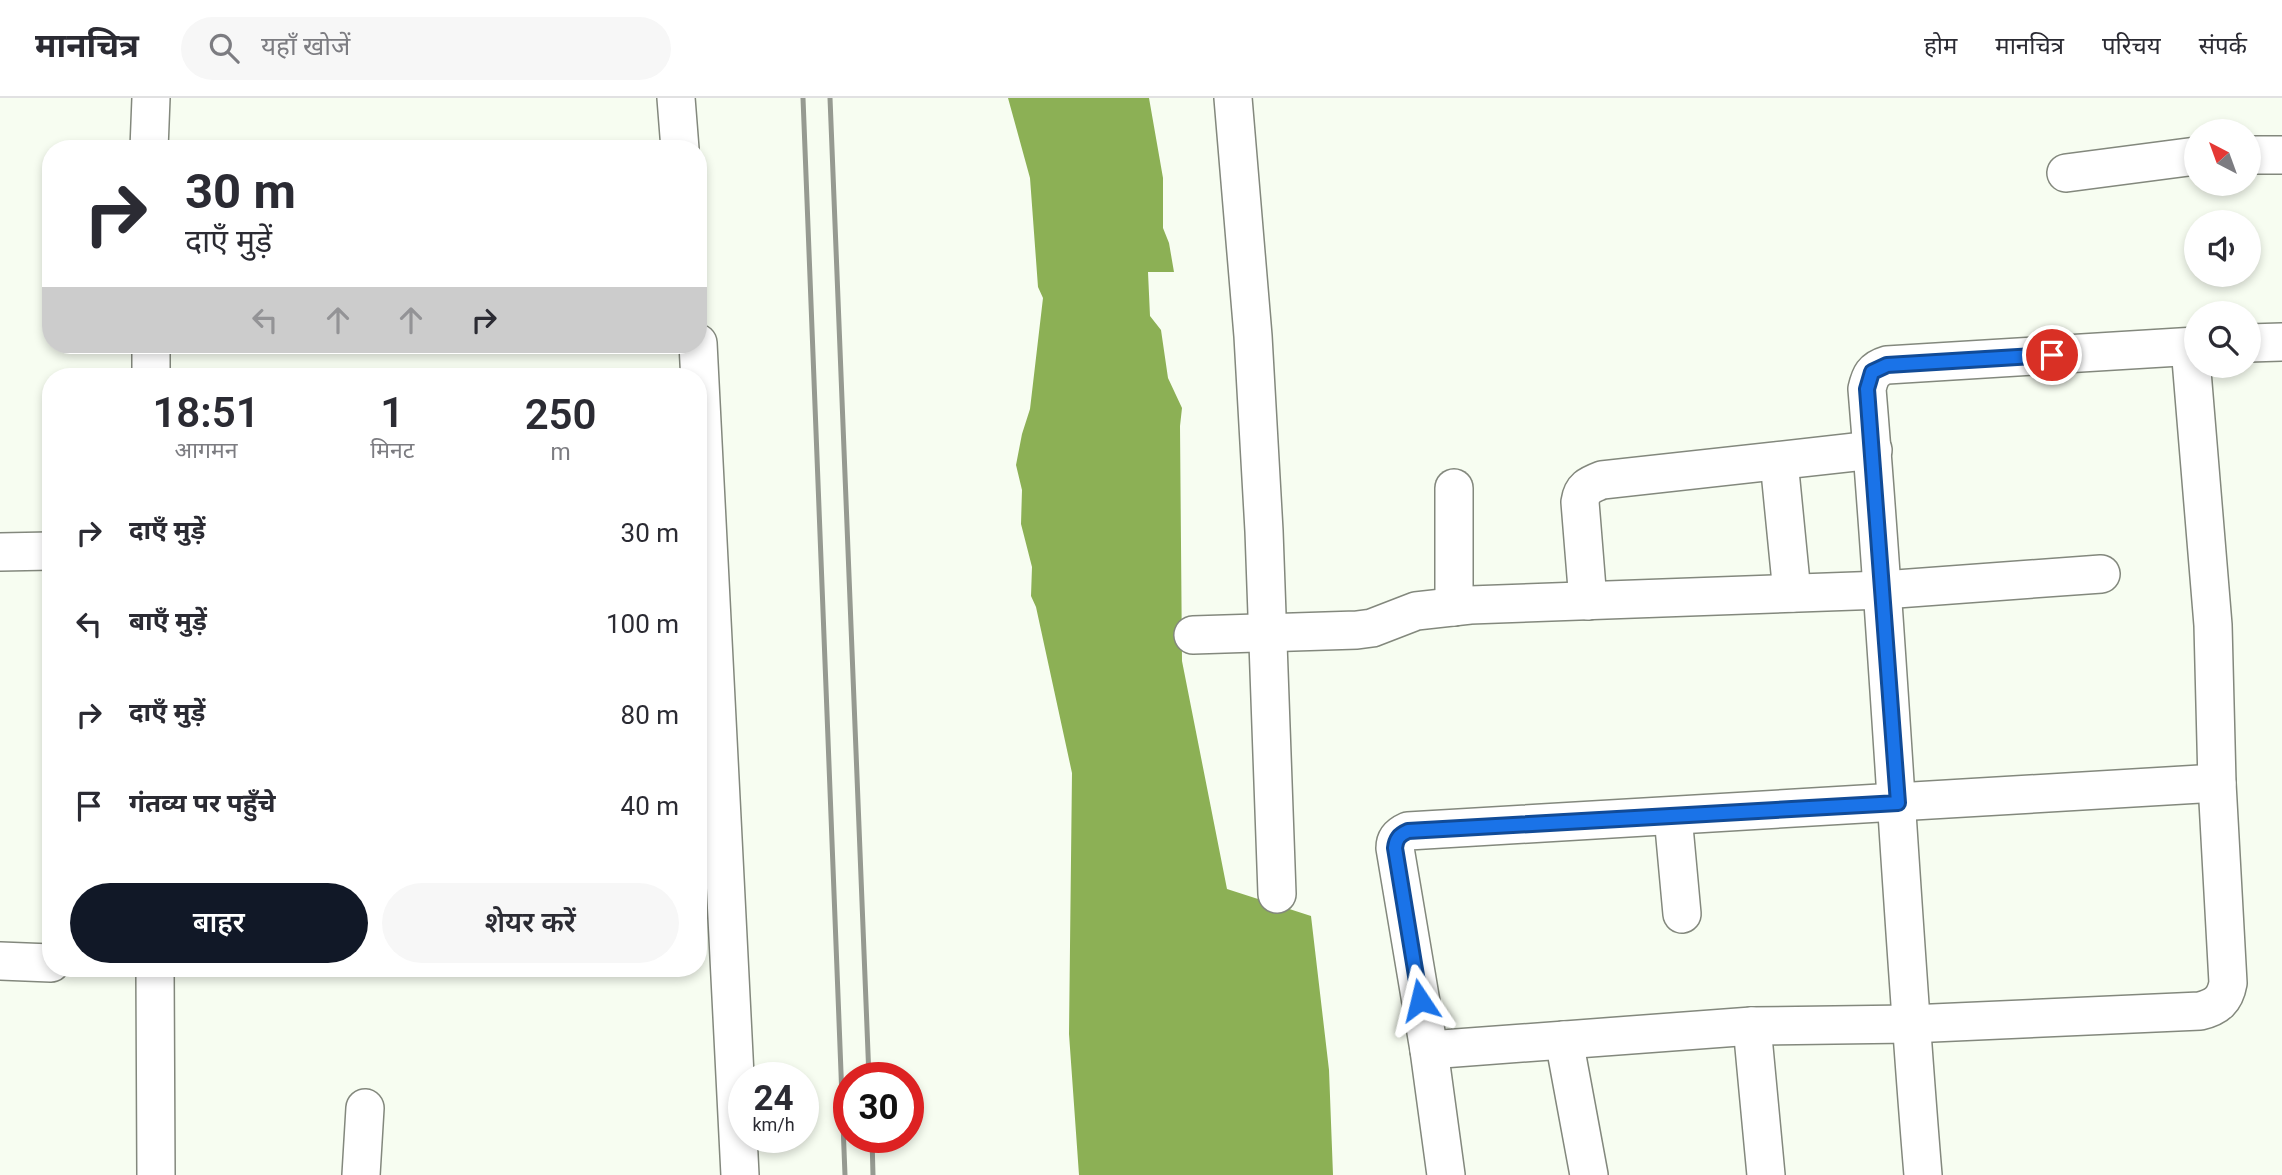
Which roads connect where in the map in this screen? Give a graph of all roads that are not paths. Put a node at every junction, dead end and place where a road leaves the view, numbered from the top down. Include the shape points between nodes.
1 (151, 98) edge
2 (676, 98) edge
3 (1233, 98) edge
4 (149, 140) edge
5 (679, 140) edge
6 (2261, 155) edge
7 (2282, 155) edge
8 (2184, 158) edge
9 (2066, 173) dead end
10 (2282, 342) edge
11 (2261, 343) edge
12 (2184, 347) edge
13 (2195, 378) edge
14 (1872, 450) junction
15 (1779, 461) junction
16 (1454, 488) dead end
17 (707, 521) edge
18 (42, 551) edge
19 (0, 552) edge
20 (2101, 574) dead end
21 (1883, 590) junction
22 (1792, 593) junction
23 (1588, 601) junction
24 (1454, 607) junction
25 (1268, 632) junction
26 (1193, 635) dead end
27 (2217, 783) junction
28 (1898, 803) junction
29 (1673, 816) junction
30 (1277, 894) dead end
31 (1682, 914) dead end
32 (0, 961) edge
33 (42, 963) edge
34 (155, 977) edge
35 (1910, 1024) junction
36 (1752, 1026) junction
37 (1564, 1040) junction
38 (1429, 1050) junction
39 (365, 1108) dead end
40 (156, 1175) edge
41 (361, 1175) edge
42 (740, 1175) edge
43 (1446, 1175) edge
44 (1589, 1175) edge
45 (1766, 1175) edge
46 (1923, 1175) edge

1 - 4 street
2 - 5 street
3 - 25 street via 1253,336
6 - 7 street
8 - 9 street
10 - 11 street
12 - 14 street via 1879,367 1872,372 1867,389
13 - 27 street via 2213,625
14 - 15 street
14 - 21 street
15 - 22 street
15 - 23 street via 1602,480 1585,488 1580,502
16 - 24 street
17 - 42 street
18 - 19 street
20 - 21 street
21 - 22 street
21 - 28 street
22 - 23 street
23 - 24 street
24 - 25 street via 1416,611 1364,629
25 - 26 street
25 - 30 street
27 - 28 street
27 - 35 street via 2228,983 2223,999 2213,1007
28 - 29 street
28 - 35 street
29 - 31 street
29 - 38 street via 1408,831 1398,837 1395,848
32 - 33 street
34 - 40 street
35 - 36 street
35 - 46 street
36 - 37 street
36 - 45 street
37 - 38 street
37 - 44 street
38 - 43 street
39 - 41 street

